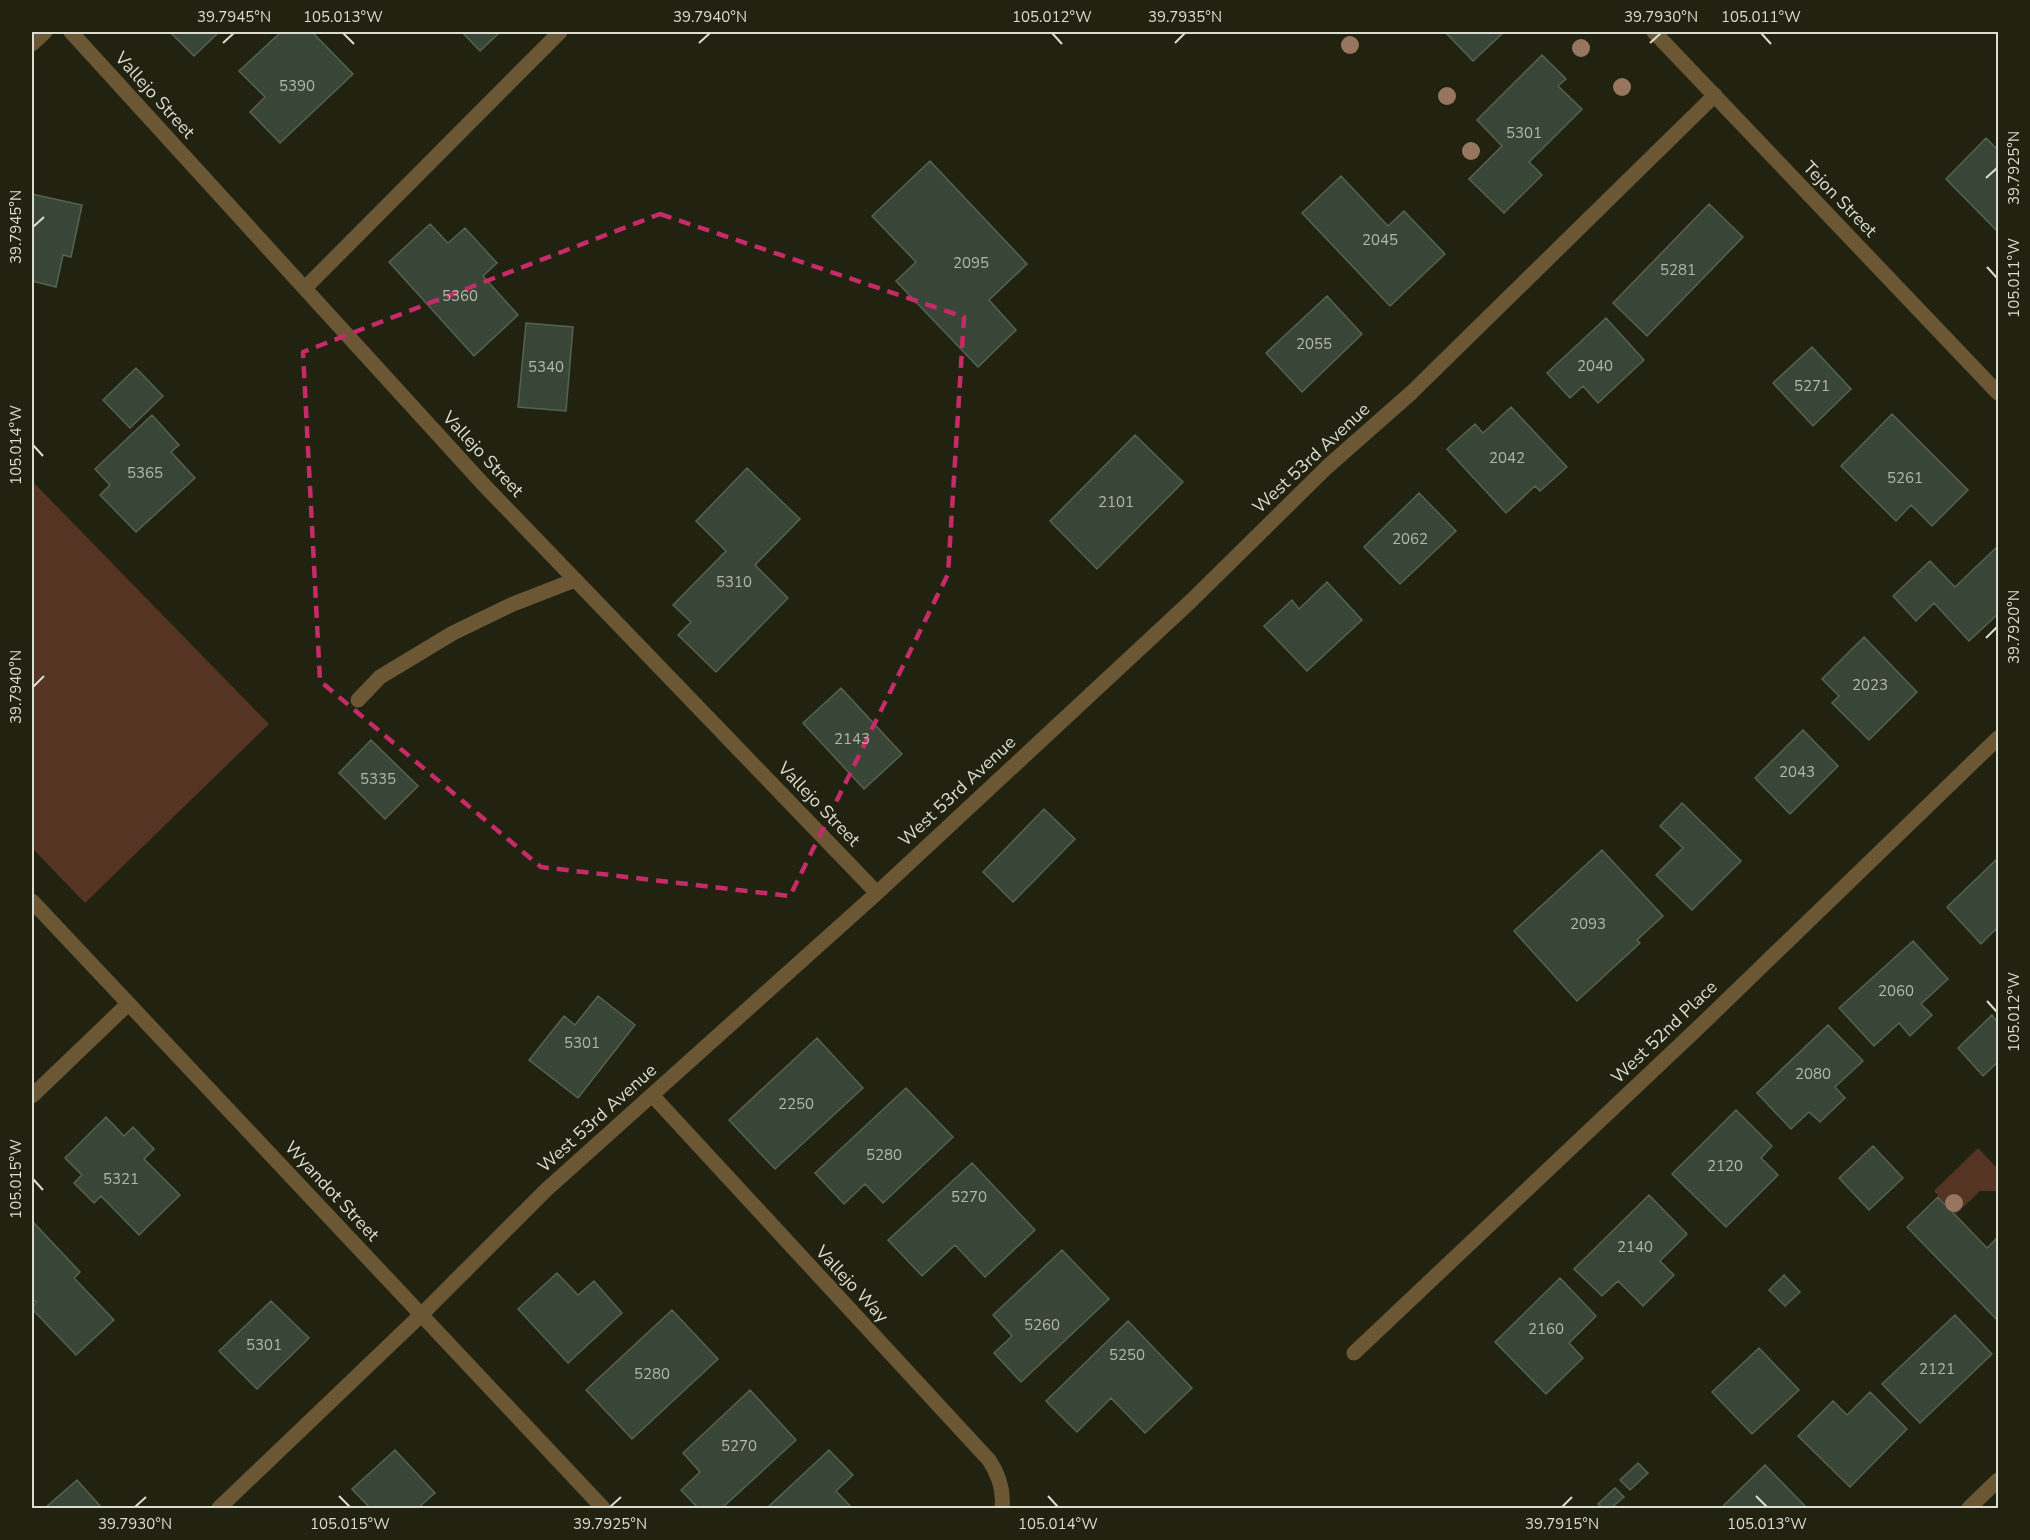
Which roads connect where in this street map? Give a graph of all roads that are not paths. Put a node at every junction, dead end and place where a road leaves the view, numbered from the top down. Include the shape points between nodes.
1 (45, 32) edge
2 (71, 32) edge
3 (560, 32) edge
4 (1654, 32) edge
5 (32, 44) edge
6 (1714, 95) junction
7 (305, 288) junction
8 (1998, 393) edge
9 (575, 580) junction
10 (358, 700) dead end
11 (1998, 738) edge
12 (877, 892) junction
13 (32, 901) edge
14 (128, 1004) junction
15 (652, 1095) junction
16 (32, 1096) edge
17 (422, 1314) junction
18 (1354, 1353) dead end
19 (1998, 1480) edge
20 (219, 1509) edge
21 (603, 1509) edge
22 (1002, 1509) edge
23 (1969, 1509) edge

1 - 5 street
2 - 7 street, Vallejo Street
3 - 7 street
4 - 6 street, Tejon Street
6 - 8 street, Tejon Street
6 - 12 street, West 53rd Avenue via 1411,393 1327,467 1191,601
7 - 9 street, Vallejo Street
9 - 10 street via 453,633 380,677
9 - 12 street, Vallejo Street
11 - 18 street, West 52nd Place
12 - 15 street, West 53rd Avenue
13 - 14 street, Wyandot Street
14 - 16 street
14 - 17 street, Wyandot Street
15 - 17 street, West 53rd Avenue via 546,1190
15 - 22 street, Vallejo Way via 989,1460 1002,1486
17 - 20 street, West 53rd Avenue
17 - 21 street, Wyandot Street
19 - 23 street

